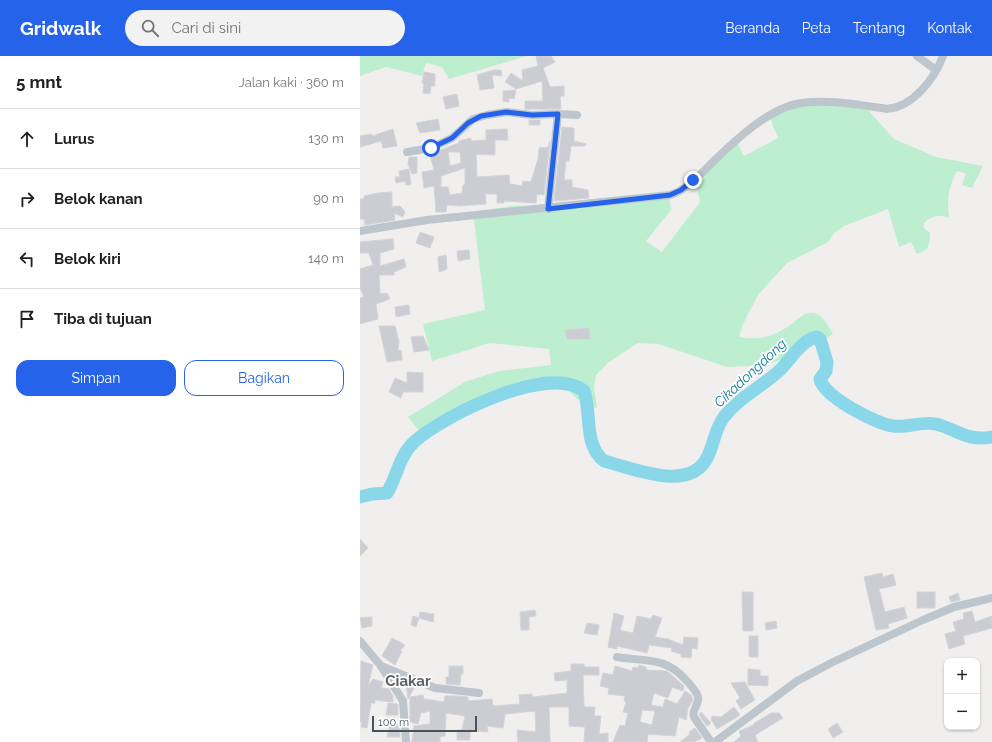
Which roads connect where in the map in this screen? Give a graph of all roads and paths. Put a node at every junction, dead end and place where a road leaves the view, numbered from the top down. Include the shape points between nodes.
1 (917, 56) edge
2 (943, 56) edge
3 (936, 70) junction
4 (558, 114) junction
5 (576, 115) dead end
6 (407, 152) dead end
7 (548, 209) junction
8 (360, 231) edge
9 (992, 598) edge
10 (360, 641) edge
11 (617, 657) dead end
12 (381, 666) junction
13 (479, 693) dead end
14 (406, 742) edge
15 (711, 742) edge
16 (715, 742) edge

1 - 3 street
2 - 3 street
3 - 7 street via 921,91 892,109 829,102 799,104 786,108 756,125 676,193
4 - 5 street
4 - 6 street via 506,112 487,115 474,119 452,138 431,148
4 - 7 street
7 - 8 street via 427,220
9 - 16 street via 954,607 833,662 797,681
10 - 12 street
11 - 15 street via 665,662 681,674 698,696 694,717
12 - 13 street via 434,688
12 - 14 street via 403,701

